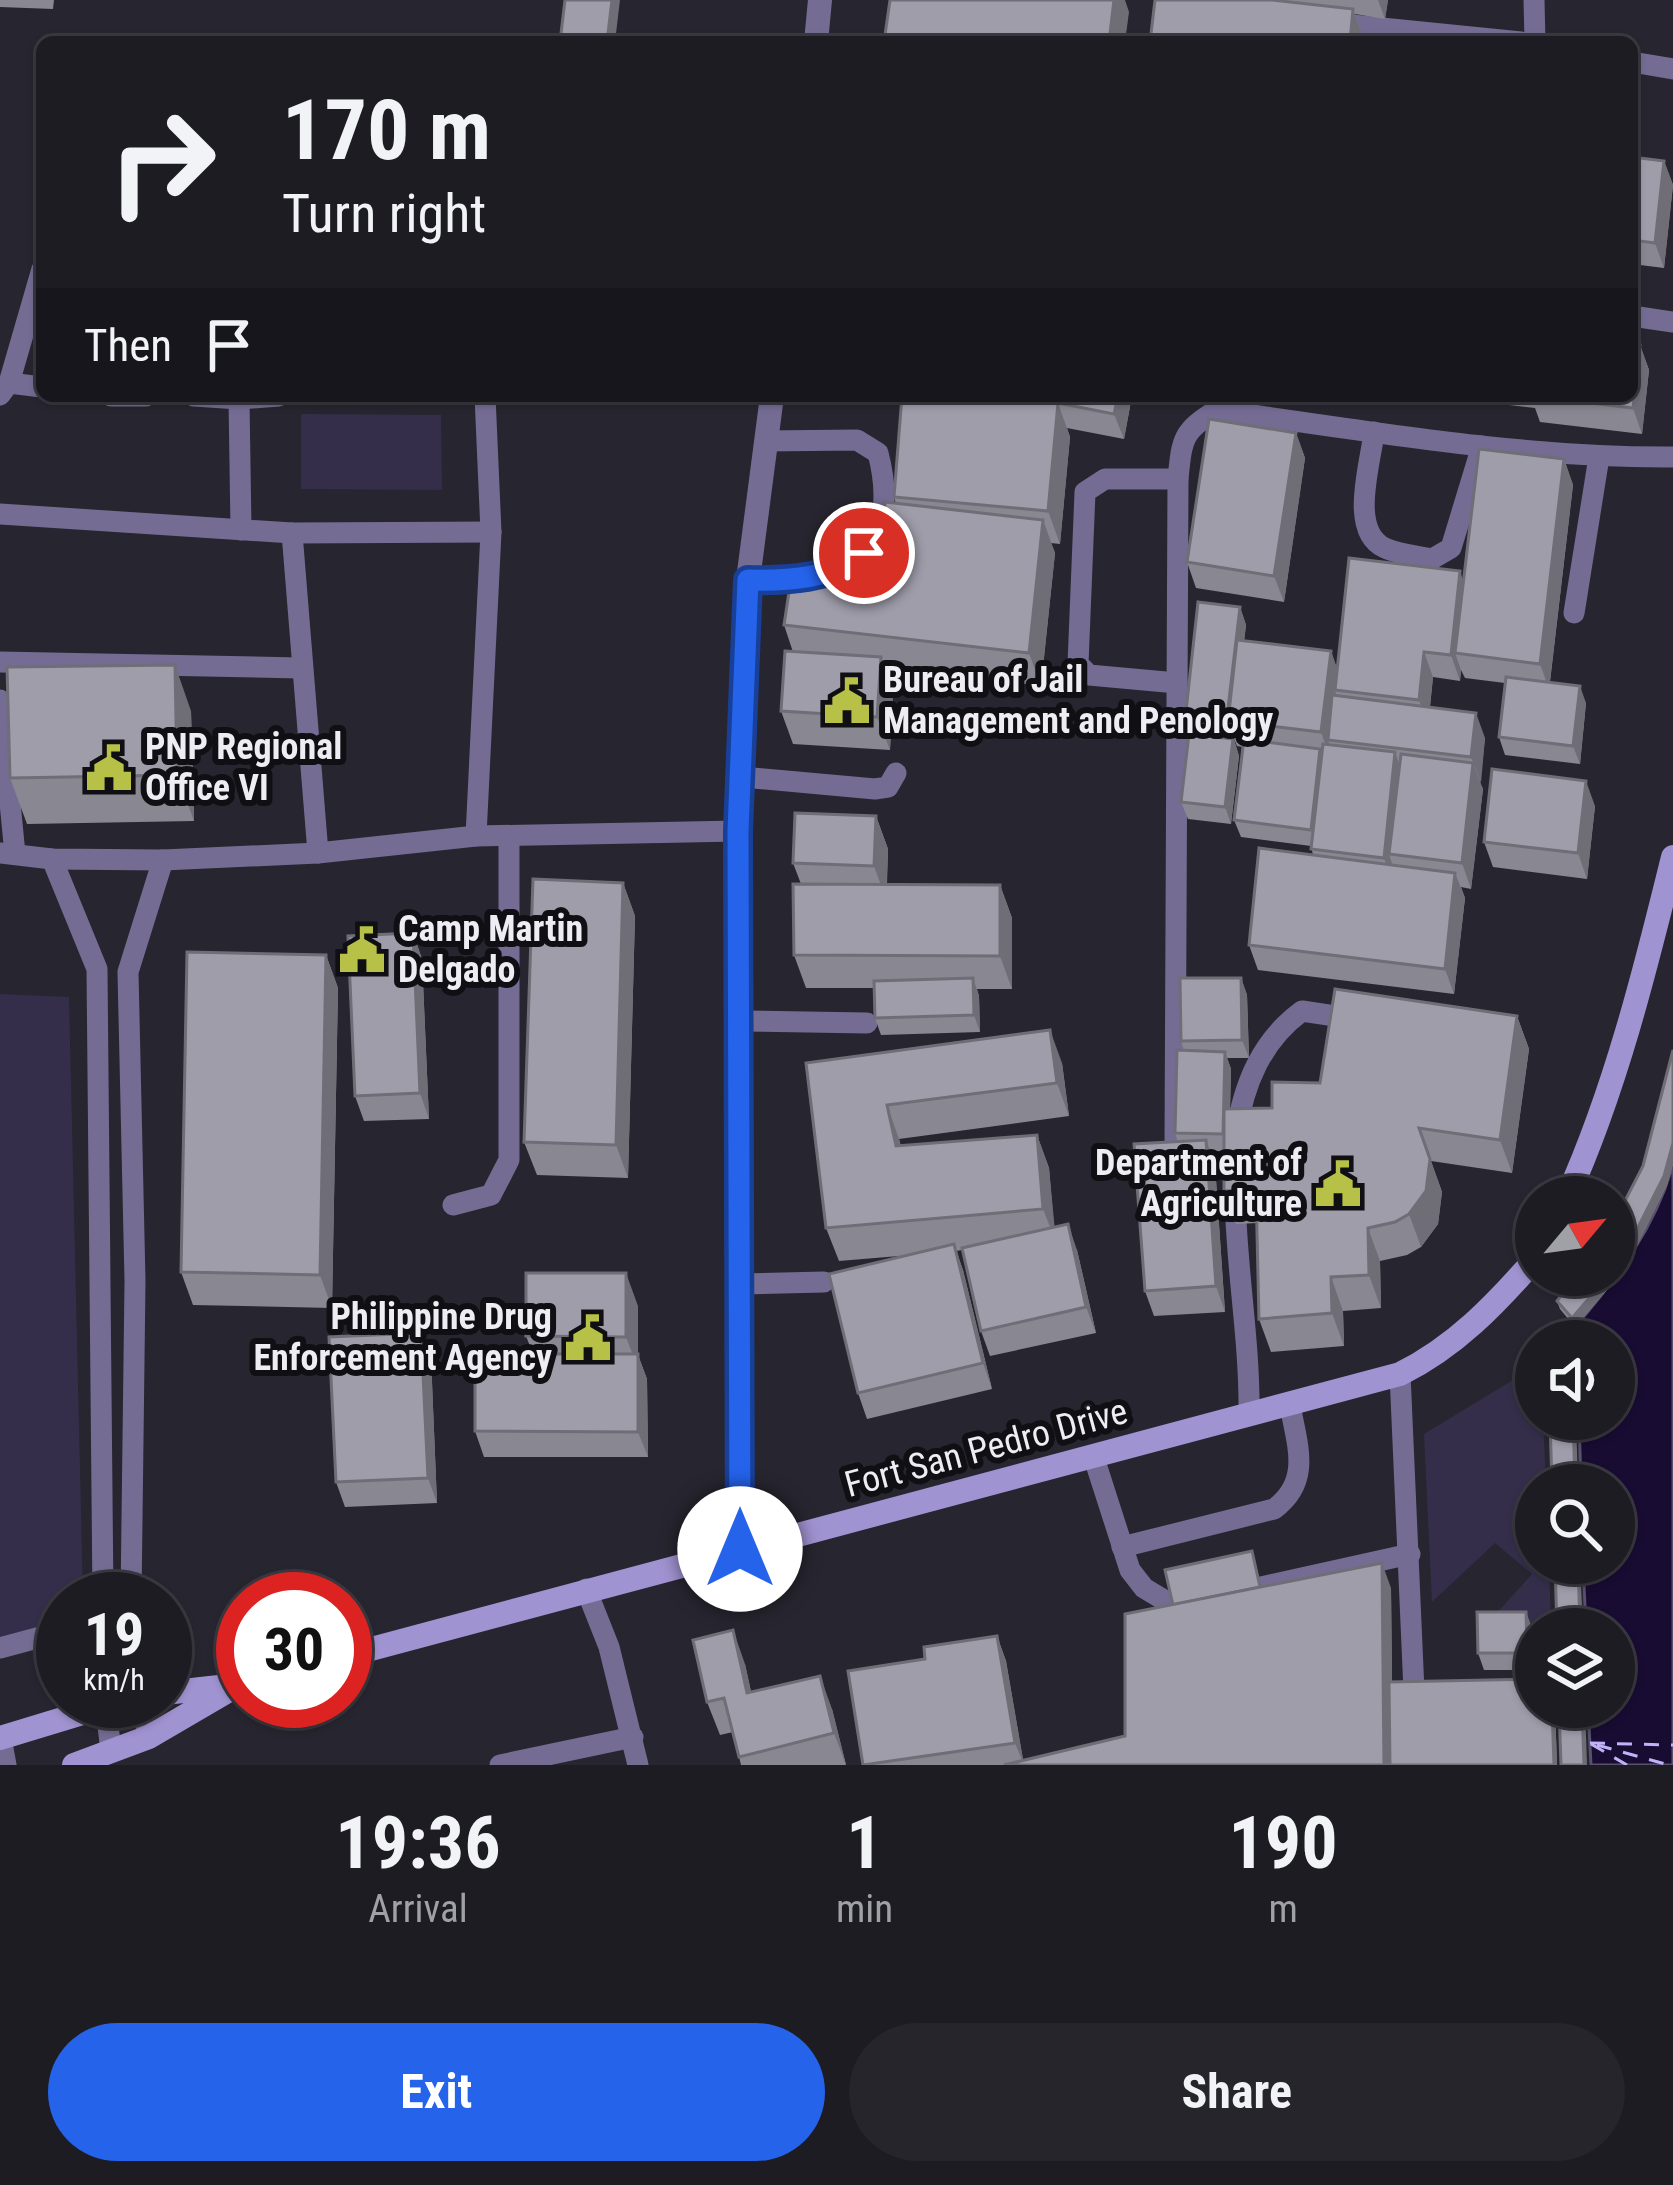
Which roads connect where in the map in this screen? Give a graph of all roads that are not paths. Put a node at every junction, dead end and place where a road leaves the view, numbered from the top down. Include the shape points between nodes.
1 (820, 0) edge
2 (1534, 0) edge
3 (1320, 22) edge
4 (817, 36) edge
5 (1403, 36) edge
6 (1535, 36) edge
7 (1638, 63) edge
8 (1673, 68) edge
9 (36, 287) edge
10 (1638, 317) edge
11 (1673, 322) edge
12 (36, 387) edge
13 (4, 389) edge
14 (239, 402) edge
15 (485, 402) edge
16 (771, 402) edge
17 (1374, 432) junction
18 (765, 440) junction
19 (1482, 446) junction
20 (1673, 457) edge
21 (1600, 458) junction
22 (1178, 478) junction
23 (0, 514) edge
24 (241, 530) junction
25 (491, 532) junction
26 (292, 533) junction
27 (748, 580) junction
28 (1574, 613) dead end
29 (0, 662) edge
30 (300, 668) junction
31 (1177, 683) junction
32 (0, 700) edge
33 (896, 773) dead end
34 (742, 777) junction
35 (738, 831) junction
36 (476, 836) junction
37 (509, 836) junction
38 (319, 853) junction
39 (8, 854) edge
40 (1673, 857) edge
41 (52, 859) junction
42 (163, 860) junction
43 (97, 969) junction
44 (128, 972) junction
45 (742, 1021) junction
46 (867, 1023) dead end
47 (1387, 1024) edge
48 (1175, 1144) edge
49 (1576, 1176) edge
50 (453, 1205) dead end
51 (134, 1281) junction
52 (824, 1282) dead end
53 (1515, 1283) edge
54 (99, 1284) junction
55 (742, 1285) junction
56 (1400, 1375) junction
57 (1290, 1405) junction
58 (1249, 1414) junction
59 (1094, 1458) junction
60 (1122, 1547) junction
61 (740, 1549) junction
62 (1410, 1554) junction
63 (103, 1572) edge
64 (131, 1572) edge
65 (1261, 1587) edge
66 (586, 1589) junction
67 (1174, 1606) edge
68 (36, 1638) edge
69 (0, 1648) edge
70 (372, 1648) edge
71 (1414, 1691) edge
72 (216, 1698) edge
73 (36, 1727) edge
74 (110, 1728) edge
75 (147, 1728) edge
76 (149, 1737) junction
77 (633, 1737) junction
78 (0, 1738) edge
79 (110, 1751) junction
80 (6, 1765) edge
81 (74, 1765) edge
82 (500, 1765) edge
83 (638, 1765) edge

1 - 4 street
2 - 6 lane
3 - 5 lane
7 - 8 lane
9 - 13 lane
10 - 11 lane
12 - 13 lane
14 - 24 lane
15 - 25 lane
16 - 18 street
17 - 19 lane
17 - 19 lane via 1364,522 1371,539 1432,559 1451,548
17 - 22 lane via 1217,410 1181,440
18 - 27 street
18 - 27 lane via 857,440 878,453 883,519 880,534 854,561 782,581
19 - 21 lane
20 - 21 lane
21 - 28 lane
22 - 31 lane
22 - 31 lane via 1105,479 1085,492 1078,664 1089,675
23 - 24 lane
24 - 26 lane
25 - 26 lane
25 - 36 lane
26 - 30 lane
27 - 34 street
29 - 30 lane
30 - 38 lane
31 - 48 lane
32 - 39 lane
33 - 34 lane via 888,787 875,789
34 - 35 street
35 - 37 lane
35 - 45 street
36 - 37 lane
36 - 38 lane
37 - 50 lane via 509,1160 491,1195
38 - 42 lane
39 - 41 lane
40 - 49 main road
41 - 42 lane
41 - 43 lane
42 - 44 lane
43 - 44 lane
43 - 54 lane
44 - 51 lane
45 - 46 lane
45 - 55 street
47 - 58 lane via 1302,1011 1266,1041 1240,1108 1235,1231
51 - 54 lane
51 - 64 lane
52 - 55 lane
53 - 56 main road, Fort San Pedro Drive via 1495,1307
54 - 63 lane
55 - 61 street
56 - 57 main road, Fort San Pedro Drive
56 - 62 lane
57 - 58 main road, Fort San Pedro Drive
57 - 60 lane via 1300,1468 1290,1497 1274,1509
58 - 59 main road, Fort San Pedro Drive
59 - 60 lane
59 - 61 main road, Fort San Pedro Drive
60 - 67 lane via 1144,1588
61 - 66 main road, Fort San Pedro Drive
62 - 65 lane
62 - 71 lane
66 - 70 main road, Fort San Pedro Drive
66 - 77 lane
68 - 69 lane
72 - 76 main road
73 - 78 main road
74 - 79 lane
75 - 76 lane
76 - 79 main road
77 - 82 lane
77 - 83 lane
78 - 80 lane
79 - 81 main road

